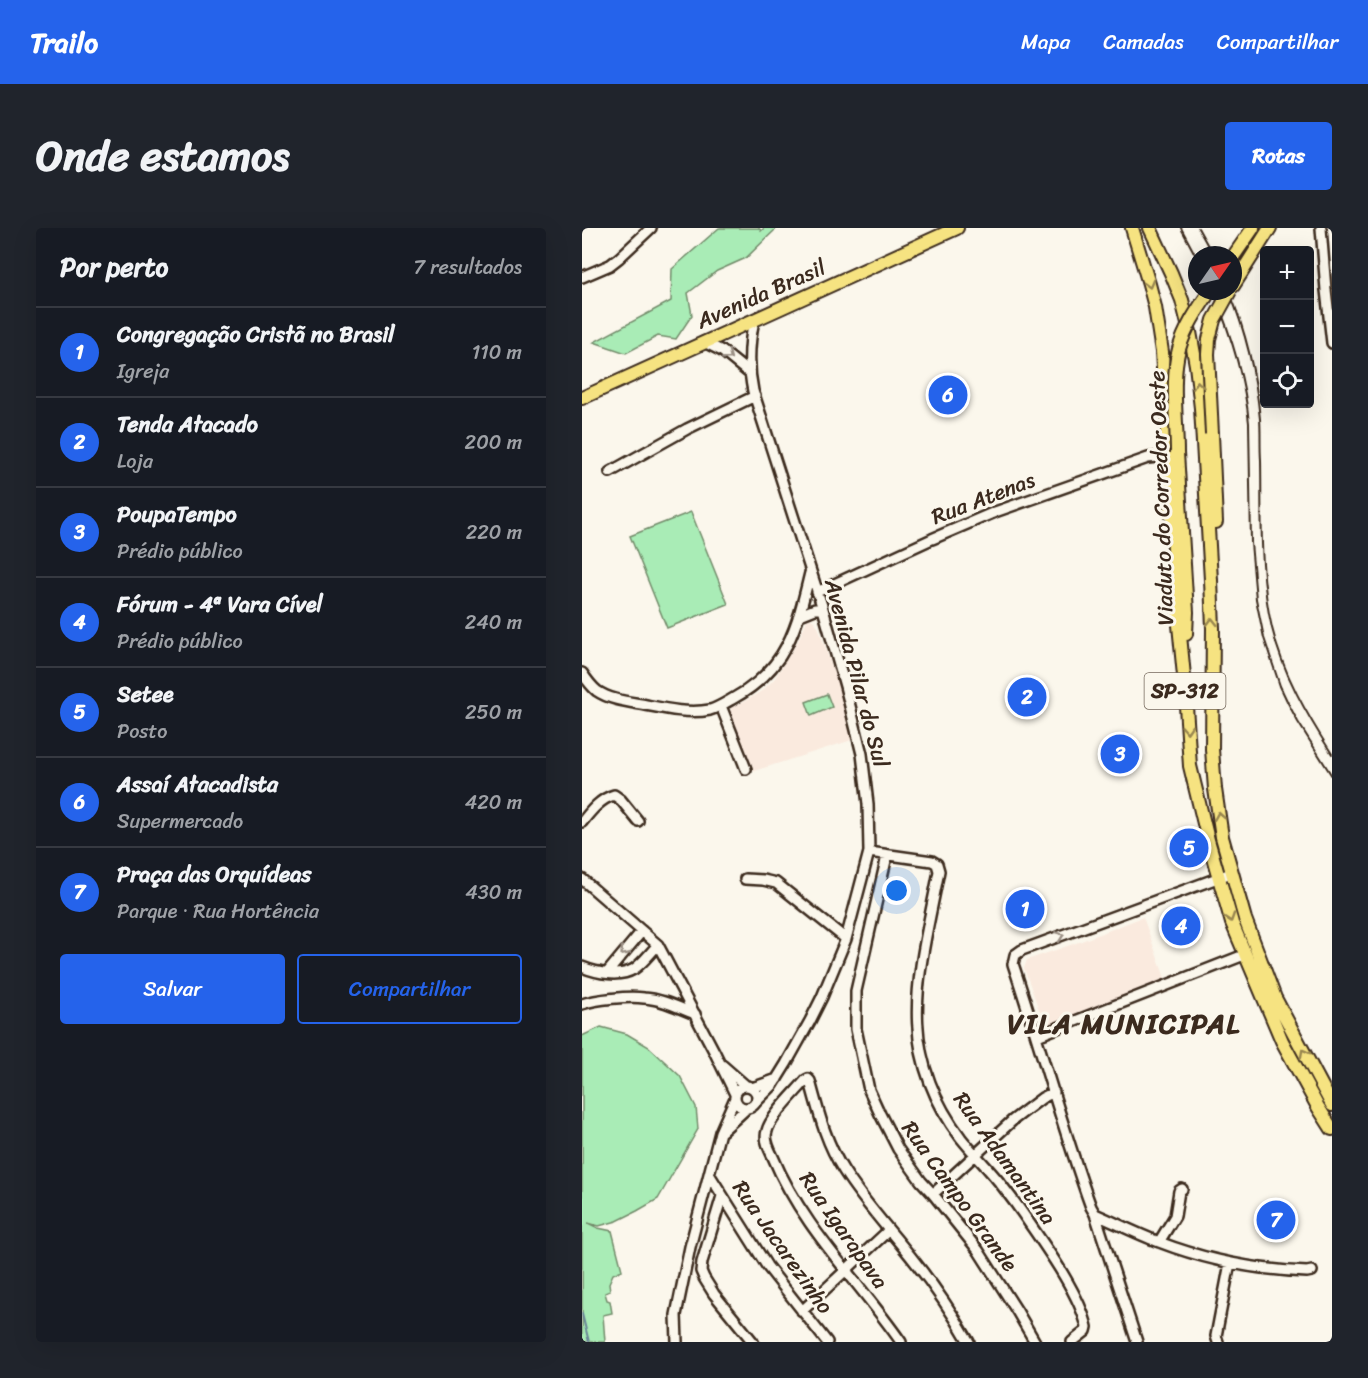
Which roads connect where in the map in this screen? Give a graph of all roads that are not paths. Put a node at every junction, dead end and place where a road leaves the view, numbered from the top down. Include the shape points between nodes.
1 (651, 228) edge
2 (957, 228) edge
3 (1132, 228) edge
4 (1150, 228) edge
5 (1253, 228) edge
6 (1270, 228) edge
7 (1321, 228) edge
8 (1241, 246) edge
9 (1242, 272) edge
10 (582, 277) edge
11 (1204, 300) edge
12 (1225, 300) edge
13 (754, 320) junction
14 (704, 342) junction
15 (1332, 343) edge
16 (749, 373) junction
17 (754, 396) junction
18 (582, 398) edge
19 (1173, 454) junction
20 (610, 472) dead end
21 (810, 571) junction
22 (1211, 580) junction
23 (817, 592) junction
24 (823, 609) junction
25 (800, 615) junction
26 (582, 673) edge
27 (721, 706) junction
28 (746, 769) dead end
29 (638, 821) dead end
30 (582, 822) edge
31 (869, 852) junction
32 (887, 856) junction
33 (1232, 873) junction
34 (1218, 878) junction
35 (582, 879) edge
36 (745, 879) dead end
37 (642, 931) junction
38 (846, 939) junction
39 (658, 945) junction
40 (1245, 955) junction
41 (582, 967) edge
42 (607, 973) junction
43 (582, 1004) edge
44 (695, 1014) junction
45 (1036, 1036) junction
46 (720, 1063) junction
47 (777, 1079) junction
48 (749, 1087) junction
49 (1054, 1092) junction
50 (735, 1096) junction
51 (756, 1101) junction
52 (1332, 1105) edge
53 (747, 1108) junction
54 (1332, 1129) edge
55 (720, 1132) junction
56 (975, 1156) junction
57 (709, 1174) junction
58 (1182, 1189) dead end
59 (933, 1194) junction
60 (722, 1196) junction
61 (1093, 1211) junction
62 (889, 1230) junction
63 (1159, 1242) junction
64 (1230, 1263) junction
65 (845, 1270) junction
66 (1312, 1271) dead end
67 (802, 1311) junction
68 (677, 1342) edge
69 (753, 1342) edge
70 (827, 1342) edge
71 (901, 1342) edge
72 (969, 1342) edge
73 (1035, 1342) edge
74 (1072, 1342) edge
75 (1137, 1342) edge
76 (1218, 1342) edge

1 - 10 street via 610,265
2 - 13 main road, Avenida Brasil
3 -> 19 main road via 1159,330
22 -> 4 main road, SP-312 via 1196,365 1182,300
5 - 8 main road
6 - 9 main road
7 - 15 street
11 - 19 main road, Viaduto do Corredor Oeste, bridge via 1190,323 1178,356
12 - 22 main road, bridge via 1214,320 1208,354 1216,531
13 - 14 main road, Avenida Brasil
13 - 16 street, Avenida Pilar do Sul
14 -> 16 street
14 - 18 main road, Avenida Brasil
16 - 17 street, Avenida Pilar do Sul
17 - 20 street
17 - 21 street, Avenida Pilar do Sul
19 - 23 street, Rua Atenas via 1148,458 995,513
19 -> 34 main road, Viaduto do Corredor Oeste / SP-312 via 1187,612 1184,676 1190,766
21 - 23 street, Avenida Pilar do Sul
21 - 25 street
33 -> 22 main road, SP-312 via 1222,837 1212,749
23 - 24 street, Avenida Pilar do Sul
24 - 25 street
24 - 31 street, Avenida Pilar do Sul via 862,754
25 - 27 street via 789,644 772,668 756,684
26 - 27 street via 597,691 643,705 692,712
27 - 28 street
29 - 30 street via 614,795 604,799
31 - 32 street
31 - 38 street, Avenida Pilar do Sul
32 - 56 street, Rua Adamantina via 937,864 939,871 917,994 919,1045 934,1094
32 - 59 street, Rua Campo Grande via 856,991 856,1029 869,1090 880,1114 903,1156
33 - 34 street
52 -> 33 main road, SP-312 via 1275,998
34 -> 40 main road, SP-312
45 -> 34 street via 1013,964 1015,956 1022,950
35 - 37 street
36 - 38 street via 776,884
37 - 39 street
37 -> 42 street
38 - 47 street, Avenida Pilar do Sul via 810,1021
39 - 42 street via 634,969
39 - 44 street
40 - 45 street
40 - 54 main road, SP-312 via 1282,1041
41 - 42 street
43 - 44 street via 645,998
44 - 46 street
45 - 49 street
46 - 48 street
46 - 50 street
47 - 48 street
47 - 51 street, Avenida Pilar do Sul
48 - 50 street via 739,1088
48 - 51 street via 756,1094
49 - 56 street via 1030,1106
49 - 61 street
50 - 53 street via 735,1101
50 - 55 street
51 - 53 street, Avenida Pilar do Sul
53 - 55 street, Avenida Pilar do Sul
55 - 57 street
56 - 59 street
56 - 74 street, Rua Adamantina via 1009,1195 1074,1294 1086,1331
57 - 60 street, Rua Jacarezinho
57 - 68 street via 681,1288
58 - 63 street via 1177,1194 1175,1216
59 - 73 street, Rua Campo Grande via 978,1250
60 - 67 street, Rua Jacarezinho via 767,1266
60 - 69 street via 700,1271
61 - 63 street
61 - 75 street
62 - 65 street
62 - 65 street, Rua Igarapava via 843,1170 823,1130 810,1082 806,1080 772,1120 766,1134 777,1167 798,1205
62 - 72 street
63 - 64 street
64 - 66 street via 1275,1271
64 - 76 street
65 - 67 street
65 - 71 street, Rua Igarapava
67 - 70 street, Rua Jacarezinho

